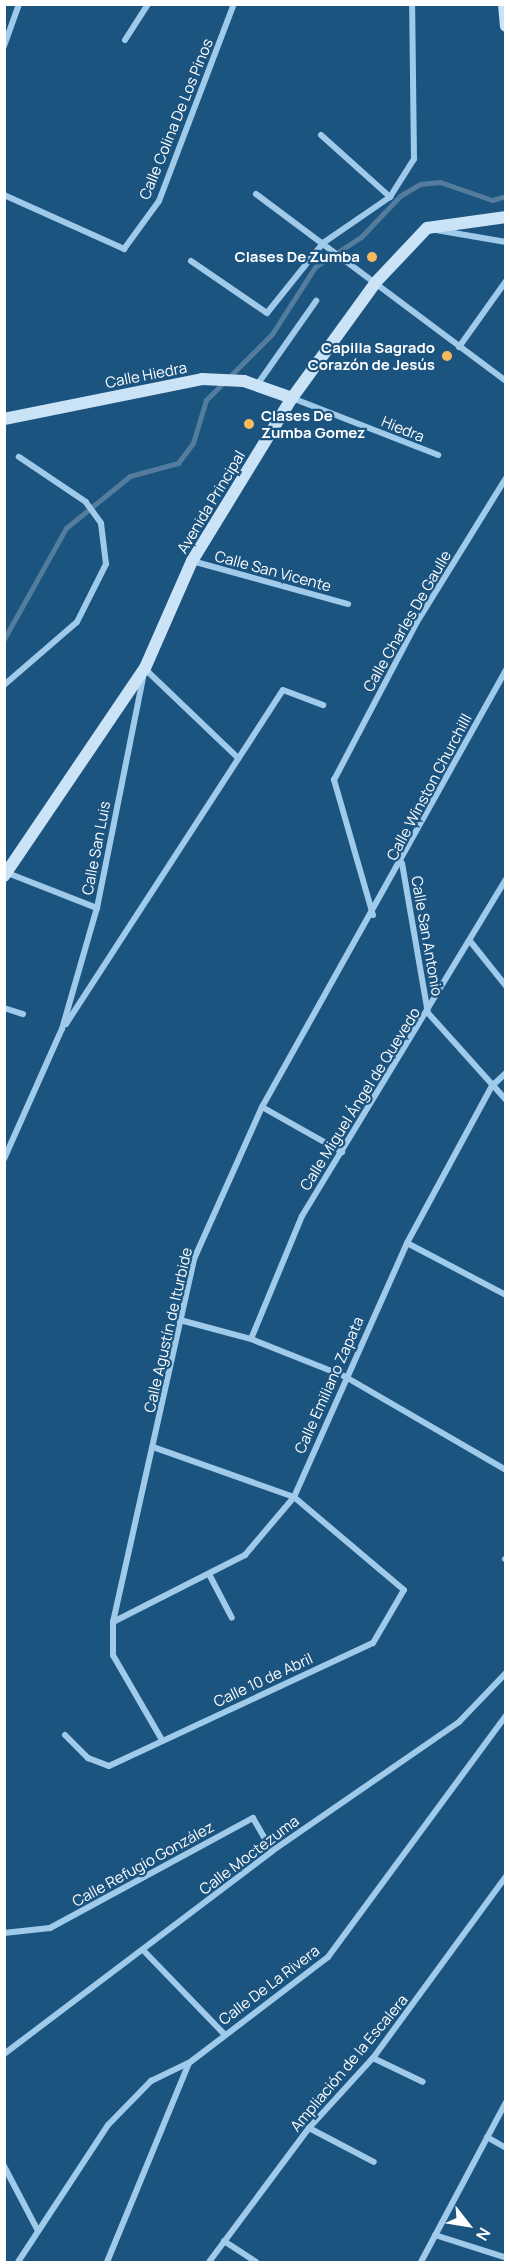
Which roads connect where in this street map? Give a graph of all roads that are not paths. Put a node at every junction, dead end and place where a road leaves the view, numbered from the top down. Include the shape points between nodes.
1 (19, 4) edge
2 (148, 4) edge
3 (234, 4) edge
4 (412, 4) edge
5 (504, 4) edge
6 (506, 26) edge
7 (125, 40) dead end
8 (4, 46) edge
9 (321, 135) dead end
10 (256, 194) dead end
11 (4, 195) edge
12 (390, 197) junction
13 (506, 217) edge
14 (427, 228) junction
15 (506, 242) edge
16 (323, 243) junction
17 (191, 261) dead end
18 (506, 281) edge
19 (376, 282) junction
20 (316, 301) dead end
21 (459, 347) junction
22 (506, 381) edge
23 (257, 386) junction
24 (292, 398) junction
25 (4, 419) edge
26 (438, 455) dead end
27 (19, 457) dead end
28 (506, 478) edge
29 (192, 561) junction
30 (348, 603) dead end
31 (145, 668) junction
32 (506, 670) edge
33 (4, 685) edge
34 (323, 705) dead end
35 (238, 758) junction
36 (402, 863) junction
37 (5, 874) edge
38 (506, 879) edge
39 (97, 908) junction
40 (373, 916) junction
41 (470, 941) junction
42 (506, 986) edge
43 (4, 1008) edge
44 (428, 1013) junction
45 (23, 1014) dead end
46 (62, 1029) junction
47 (506, 1073) edge
48 (492, 1086) junction
49 (506, 1100) edge
50 (262, 1107) junction
51 (342, 1152) junction
52 (4, 1159) edge
53 (407, 1243) junction
54 (506, 1295) edge
55 (180, 1320) junction
56 (251, 1339) junction
57 (344, 1376) junction
58 (153, 1447) junction
59 (506, 1470) edge
60 (294, 1497) junction
61 (210, 1576) junction
62 (232, 1618) dead end
63 (113, 1622) junction
64 (506, 1674) edge
65 (506, 1716) edge
66 (65, 1735) dead end
67 (162, 1740) junction
68 (272, 1851) junction
69 (506, 1876) edge
70 (4, 1933) edge
71 (143, 1950) junction
72 (224, 2034) junction
73 (4, 2054) edge
74 (373, 2058) junction
75 (189, 2063) junction
76 (423, 2082) dead end
77 (506, 2102) edge
78 (309, 2128) junction
79 (487, 2137) junction
80 (506, 2148) edge
81 (374, 2162) dead end
82 (4, 2166) edge
83 (38, 2231) junction
84 (435, 2235) junction
85 (224, 2241) junction
86 (504, 2257) edge
87 (18, 2262) edge
88 (107, 2262) edge
89 (209, 2262) edge
90 (256, 2262) edge
91 (421, 2262) edge

1 - 8 street
2 - 7 street
3 - 11 street, Calle Colina De Los Pinos via 159,201 124,249
4 - 12 street via 416,142 414,159
5 - 6 street
9 - 12 street
10 - 16 street
12 - 16 street
13 - 14 street
14 - 15 street
14 - 19 street, Avenida Principal
16 - 17 street via 267,314
16 - 19 street
18 - 21 street
19 - 21 street
19 - 24 street, Avenida Principal
20 - 23 street
21 - 22 street
23 - 24 street, Calle Hiedra
23 - 25 street, Calle Hiedra via 244,381 202,379
24 - 26 street, Hiedra
24 - 29 street, Avenida Principal
27 - 33 street via 86,502 100,523 106,564 82,613 37,662
28 - 40 street, Calle Charles De Gaulle via 417,622 334,780
29 - 30 street, Calle San Vicente
29 - 31 street, Avenida Principal
31 - 35 street
31 - 37 street, Avenida Principal
31 - 39 street, Calle San Luis
32 - 36 street, Calle Winston Churchilll
34 - 35 street via 283,690
35 - 46 street, Calle San Luis
36 - 40 street, Calle Winston Churchilll
36 - 44 street, Calle San Antonio
37 - 39 street
38 - 41 street, Calle Miguel Ángel de Quevedo
39 - 46 street, Calle San Luis
40 - 50 street, Calle Agustín de Iturbide
41 - 42 street
41 - 44 street, Calle Miguel Ángel de Quevedo
43 - 45 street
44 - 48 street
44 - 51 street, Calle Miguel Ángel de Quevedo
46 - 52 street, Calle San Luis
47 - 48 street, Calle Emiliano Zapata
48 - 49 street
48 - 53 street, Calle Emiliano Zapata
50 - 51 street
50 - 55 street, Calle Agustín de Iturbide via 203,1234
51 - 56 street, Calle Miguel Ángel de Quevedo via 302,1216
53 - 54 street
53 - 57 street, Calle Emiliano Zapata
55 - 56 street
55 - 58 street, Calle Agustín de Iturbide
56 - 57 street
57 - 59 street
57 - 60 street, Calle Emiliano Zapata
58 - 60 street
58 - 63 street, Calle Agustín de Iturbide
60 - 61 street, Calle Emiliano Zapata via 245,1555
60 - 67 street, Calle 10 de Abril via 404,1590 373,1643
61 - 62 street
61 - 63 street, Calle Emiliano Zapata
63 - 67 street, Calle Agustín de Iturbide via 114,1655
64 - 68 street, Calle Moctezuma via 459,1722
65 - 72 street, Calle De La Rivera via 328,1957
66 - 67 street, Calle 10 de Abril via 88,1758 109,1766
68 - 70 street, Calle Refugio González via 253,1818 50,1928
68 - 71 street, Calle Moctezuma
69 - 74 street, Ampliación de la Escalera
71 - 72 street
71 - 73 street, Calle Moctezuma
72 - 75 street, Calle De La Rivera
74 - 76 street
74 - 78 street, Ampliación de la Escalera
75 - 83 street via 151,2081 108,2125
75 - 88 street, Calle De La Rivera
77 - 79 street
78 - 81 street
78 - 85 street, Ampliación de la Escalera
79 - 80 street
79 - 84 street
82 - 83 street
83 - 87 street
84 - 86 street
84 - 91 street
85 - 89 street, Ampliación de la Escalera
85 - 90 street

